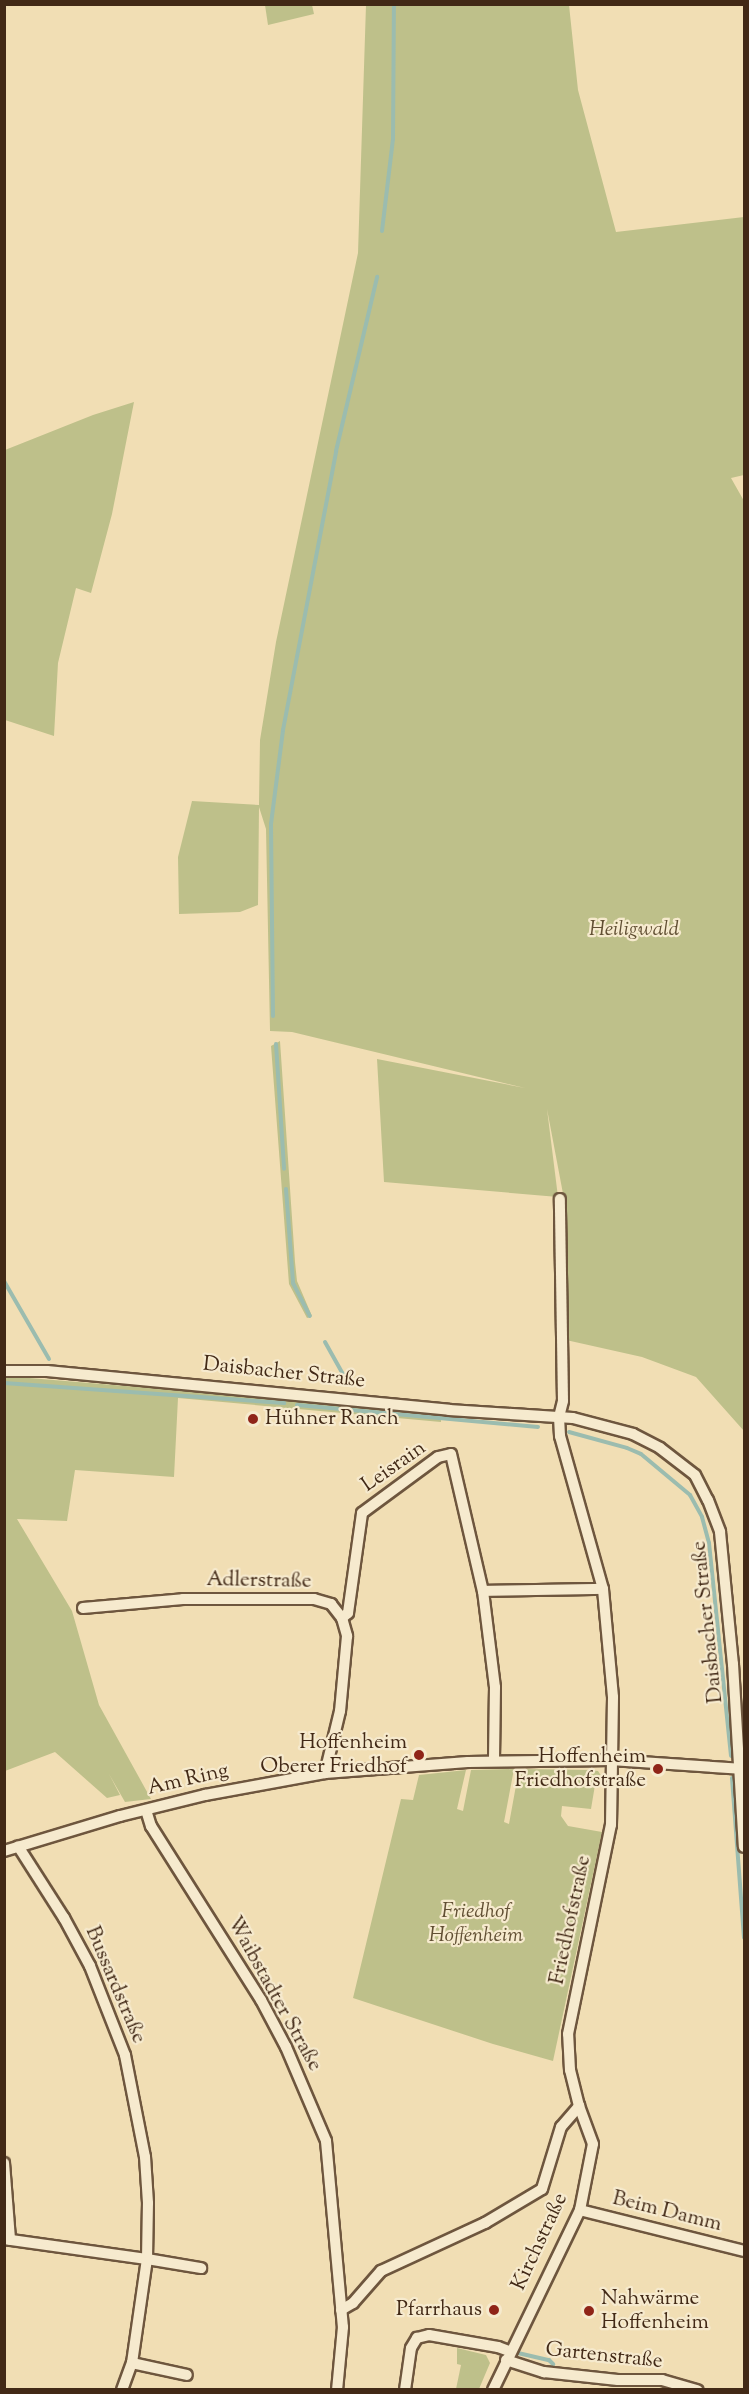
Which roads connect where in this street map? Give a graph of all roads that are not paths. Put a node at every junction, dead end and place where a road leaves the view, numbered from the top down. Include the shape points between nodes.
1 (560, 1199) dead end
2 (4, 1371) edge
3 (559, 1417) junction
4 (603, 1588) junction
5 (483, 1591) junction
6 (83, 1608) dead end
7 (342, 1618) junction
8 (611, 1760) junction
9 (494, 1761) junction
10 (743, 1769) edge
11 (325, 1773) junction
12 (146, 1810) junction
13 (18, 1846) junction
14 (744, 1847) edge
15 (4, 1851) edge
16 (579, 2106) junction
17 (4, 2163) edge
18 (580, 2210) junction
19 (7, 2240) edge
20 (744, 2251) edge
21 (147, 2259) junction
22 (201, 2268) dead end
23 (341, 2310) junction
24 (508, 2356) junction
25 (132, 2363) junction
26 (187, 2375) dead end
27 (575, 2377) junction
28 (122, 2390) edge
29 (337, 2390) edge
30 (405, 2390) edge
31 (493, 2390) edge
32 (574, 2390) edge
33 (698, 2390) edge

1 - 3 street via 563,1401
2 - 3 street, Daisbacher Straße via 47,1371
3 - 4 street, Friedhofstraße via 560,1436
3 - 10 street, Daisbacher Straße via 633,1434 660,1448 694,1475 708,1500 720,1532
4 - 5 street
4 - 8 street, Friedhofstraße via 613,1697
5 - 7 street, Leisrain via 451,1454 438,1457 362,1514 348,1613
5 - 9 street via 495,1687
6 - 7 street, Adlerstraße via 183,1599 314,1599 331,1604
7 - 11 street via 347,1636 339,1711
8 - 9 street, Am Ring
8 - 10 street, Am Ring
8 - 16 street, Friedhofstraße via 610,1825 568,2034 570,2070
9 - 11 street, Am Ring
10 - 14 street, Daisbacher Straße
11 - 12 street, Am Ring
12 - 13 street, Am Ring
12 - 23 street, Waibstadter Straße via 152,1826 261,2000 319,2122 330,2175
13 - 15 street, Am Ring
13 - 21 street, Bussardstraße via 90,1966 125,2055 144,2157
16 - 18 street, Kirchstraße via 593,2144
16 - 23 street via 561,2127 542,2189 485,2223 381,2271 353,2303
17 - 19 street
18 - 20 street, Beim Damm
18 - 24 street, Kirchstraße
19 - 21 street
21 - 22 street
21 - 25 street, Bussardstraße
23 - 29 street, Waibstadter Straße
24 - 27 street, Gartenstraße via 544,2372
24 - 30 street, Gartenstraße via 498,2347 429,2335 417,2338 411,2348
24 - 31 street, Kirchstraße
25 - 26 street
25 - 28 street, Bussardstraße
27 - 32 street
27 - 33 street, Gartenstraße via 662,2380

